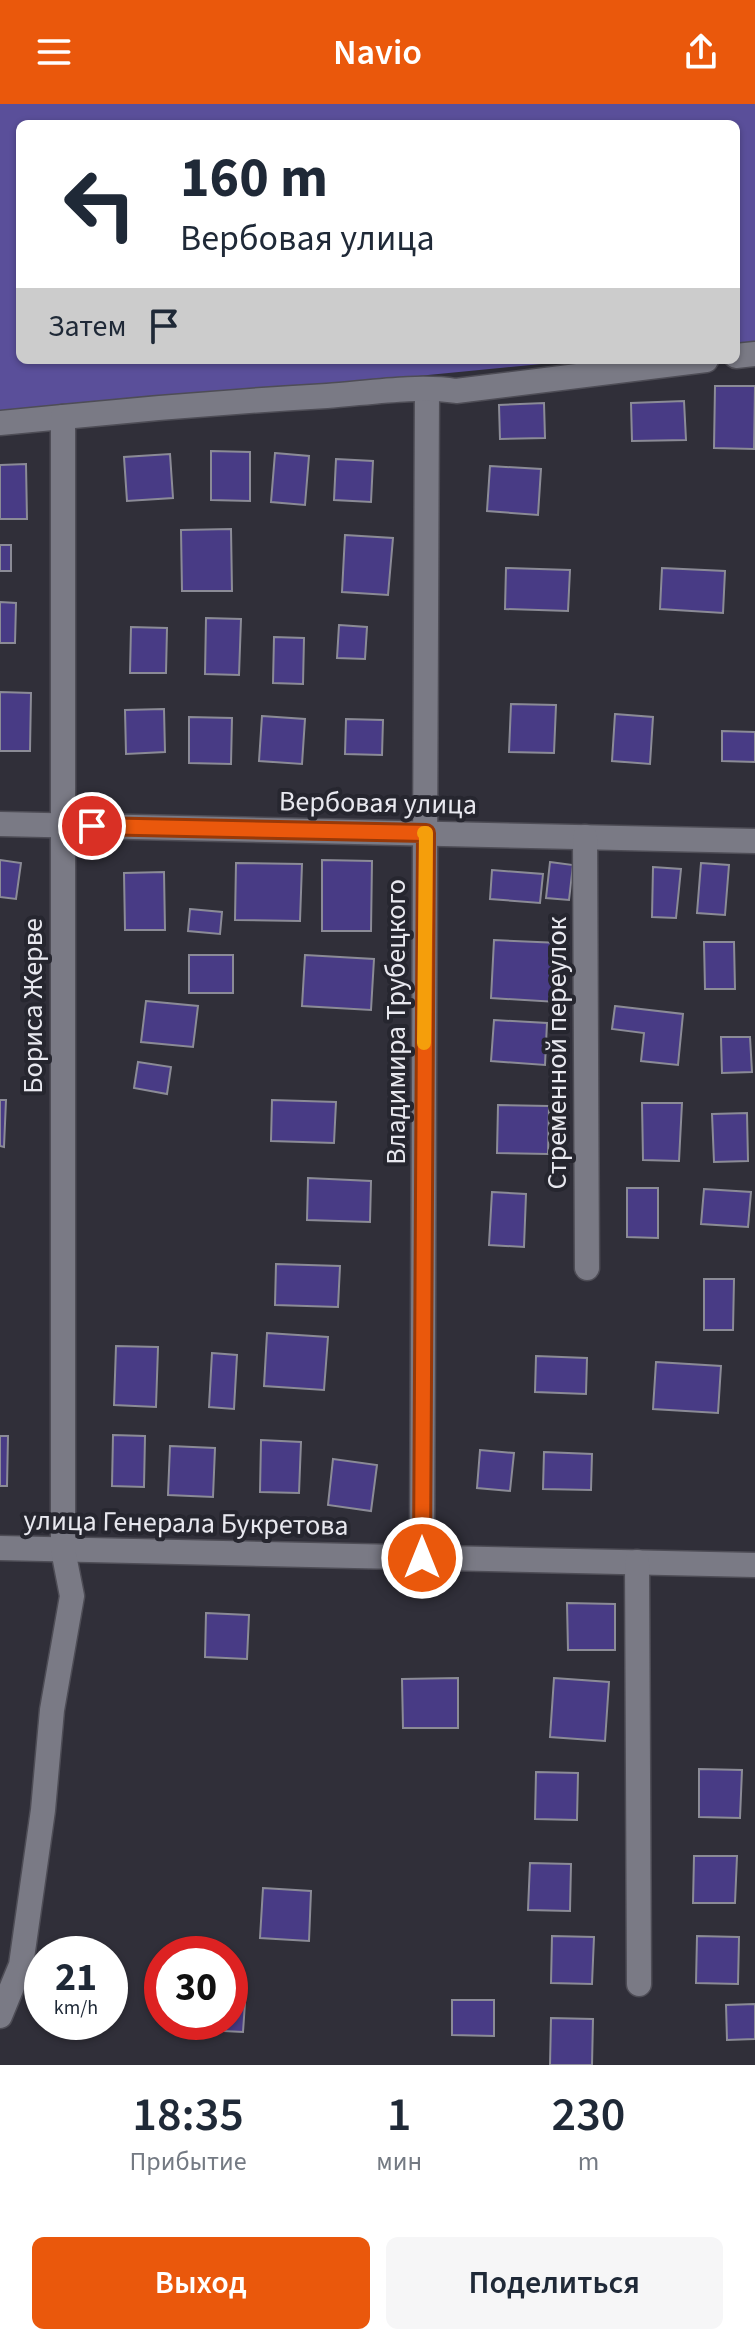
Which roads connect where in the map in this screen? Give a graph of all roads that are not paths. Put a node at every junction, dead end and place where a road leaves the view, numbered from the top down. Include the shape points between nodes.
1 (674, 364) edge
2 (427, 391) junction
3 (63, 417) junction
4 (0, 423) edge
5 (0, 824) edge
6 (62, 825) junction
7 (426, 833) junction
8 (585, 837) junction
9 (755, 841) edge
10 (587, 1268) dead end
11 (0, 1548) edge
12 (63, 1550) junction
13 (422, 1558) junction
14 (637, 1562) junction
15 (755, 1565) edge
16 (639, 1984) dead end
17 (0, 2016) edge

1 - 2 street
2 - 3 street
2 - 7 street, Владимира Трубецкого
3 - 4 street
3 - 6 street, Бориса Жерве
5 - 6 street, Вербовая улица
6 - 7 street, Вербовая улица
6 - 12 street, Бориса Жерве
7 - 8 street, Вербовая улица
7 - 13 street, Владимира Трубецкого
8 - 9 street, Вербовая улица
8 - 10 street, Стременной переулок
11 - 12 street, улица Генерала Букретова
12 - 13 street, улица Генерала Букретова
12 - 17 street, Бориса Жерве via 72,1596 52,1710 21,1965
13 - 14 street, улица Генерала Букретова
14 - 15 street, улица Генерала Букретова
14 - 16 street

